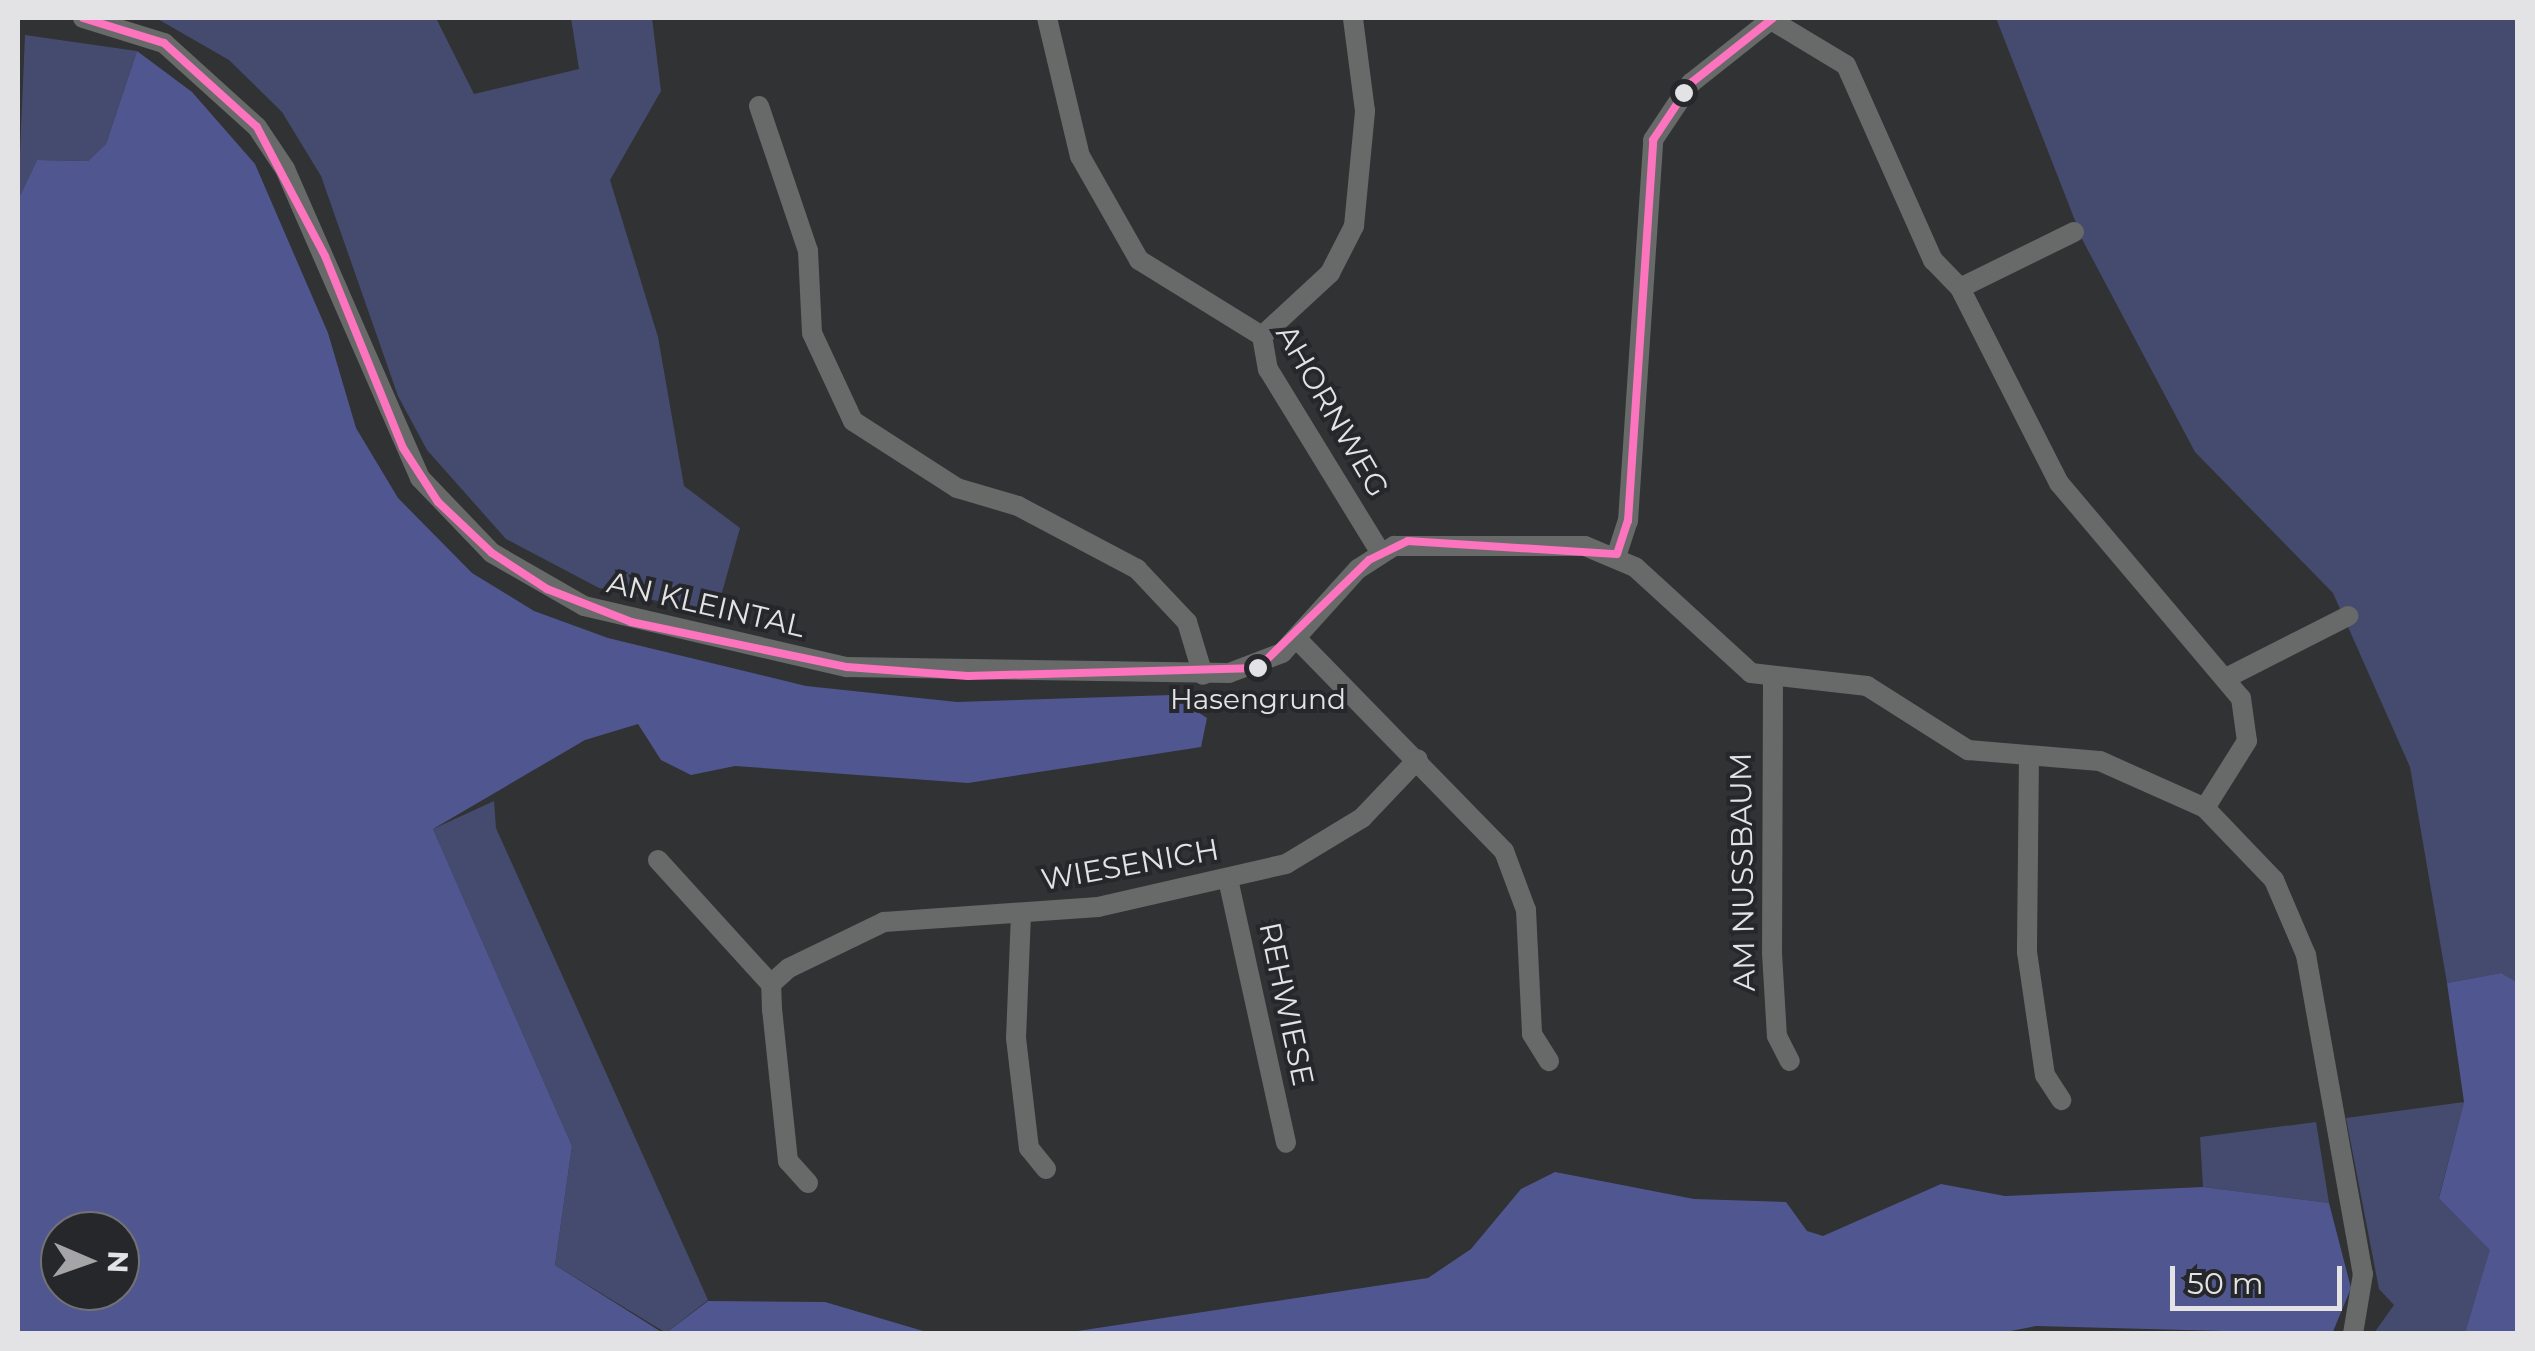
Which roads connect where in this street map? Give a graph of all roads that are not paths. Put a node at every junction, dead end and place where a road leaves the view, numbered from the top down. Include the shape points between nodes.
1 (83, 18) edge
2 (1047, 18) edge
3 (1353, 18) edge
4 (1772, 19) edge
5 (759, 106) dead end
6 (2074, 232) dead end
7 (1960, 288) junction
8 (1262, 336) junction
9 (1380, 552) junction
10 (1617, 554) junction
11 (2348, 616) dead end
12 (1296, 638) junction
13 (1203, 675) junction
14 (2228, 677) junction
15 (1773, 679) junction
16 (2029, 756) junction
17 (1418, 759) junction
18 (2206, 808) junction
19 (658, 860) dead end
20 (1228, 879) junction
21 (1021, 914) junction
22 (771, 984) junction
23 (1790, 1060) dead end
24 (1549, 1061) dead end
25 (2061, 1100) dead end
26 (1286, 1143) dead end
27 (1046, 1169) dead end
28 (808, 1183) dead end
29 (2354, 1334) edge

1 - 13 street, AN KLEINTAL via 164,43 257,127 326,256 412,463 466,531 517,571 631,622 847,667
2 - 8 street, AHORNWEG via 1080,156 1138,260
3 - 8 street via 1365,111 1354,226 1330,272
4 - 7 street via 1846,65 1933,260
4 - 10 street via 1690,83 1654,140 1628,521
5 - 13 street via 808,251 816,348 852,421 957,488 1018,506 1136,569 1187,622
6 - 7 street
7 - 14 street via 2059,484
8 - 9 street, AHORNWEG via 1268,369
9 - 10 street via 1438,540
9 - 12 street, AN KLEINTAL
10 - 15 street via 1730,662
11 - 14 street
12 - 13 street, AN KLEINTAL via 1258,668
12 - 17 street
14 - 18 street via 2249,728
15 - 16 street via 1868,686 1950,744
15 - 23 street, AM NUSSBAUM via 1772,953 1777,1036
16 - 18 street via 2138,772
16 - 25 street via 2024,916 2042,1058
17 - 20 street, WIESENICH via 1326,846
17 - 24 street via 1483,824 1517,877 1530,937 1532,1034
18 - 29 street via 2264,867 2291,916 2314,990 2332,1127 2362,1274
19 - 22 street
20 - 21 street, WIESENICH
20 - 26 street, REHWIESE
21 - 22 street, WIESENICH via 884,922 821,946
21 - 27 street via 1016,1038 1029,1148
22 - 28 street via 788,1162

